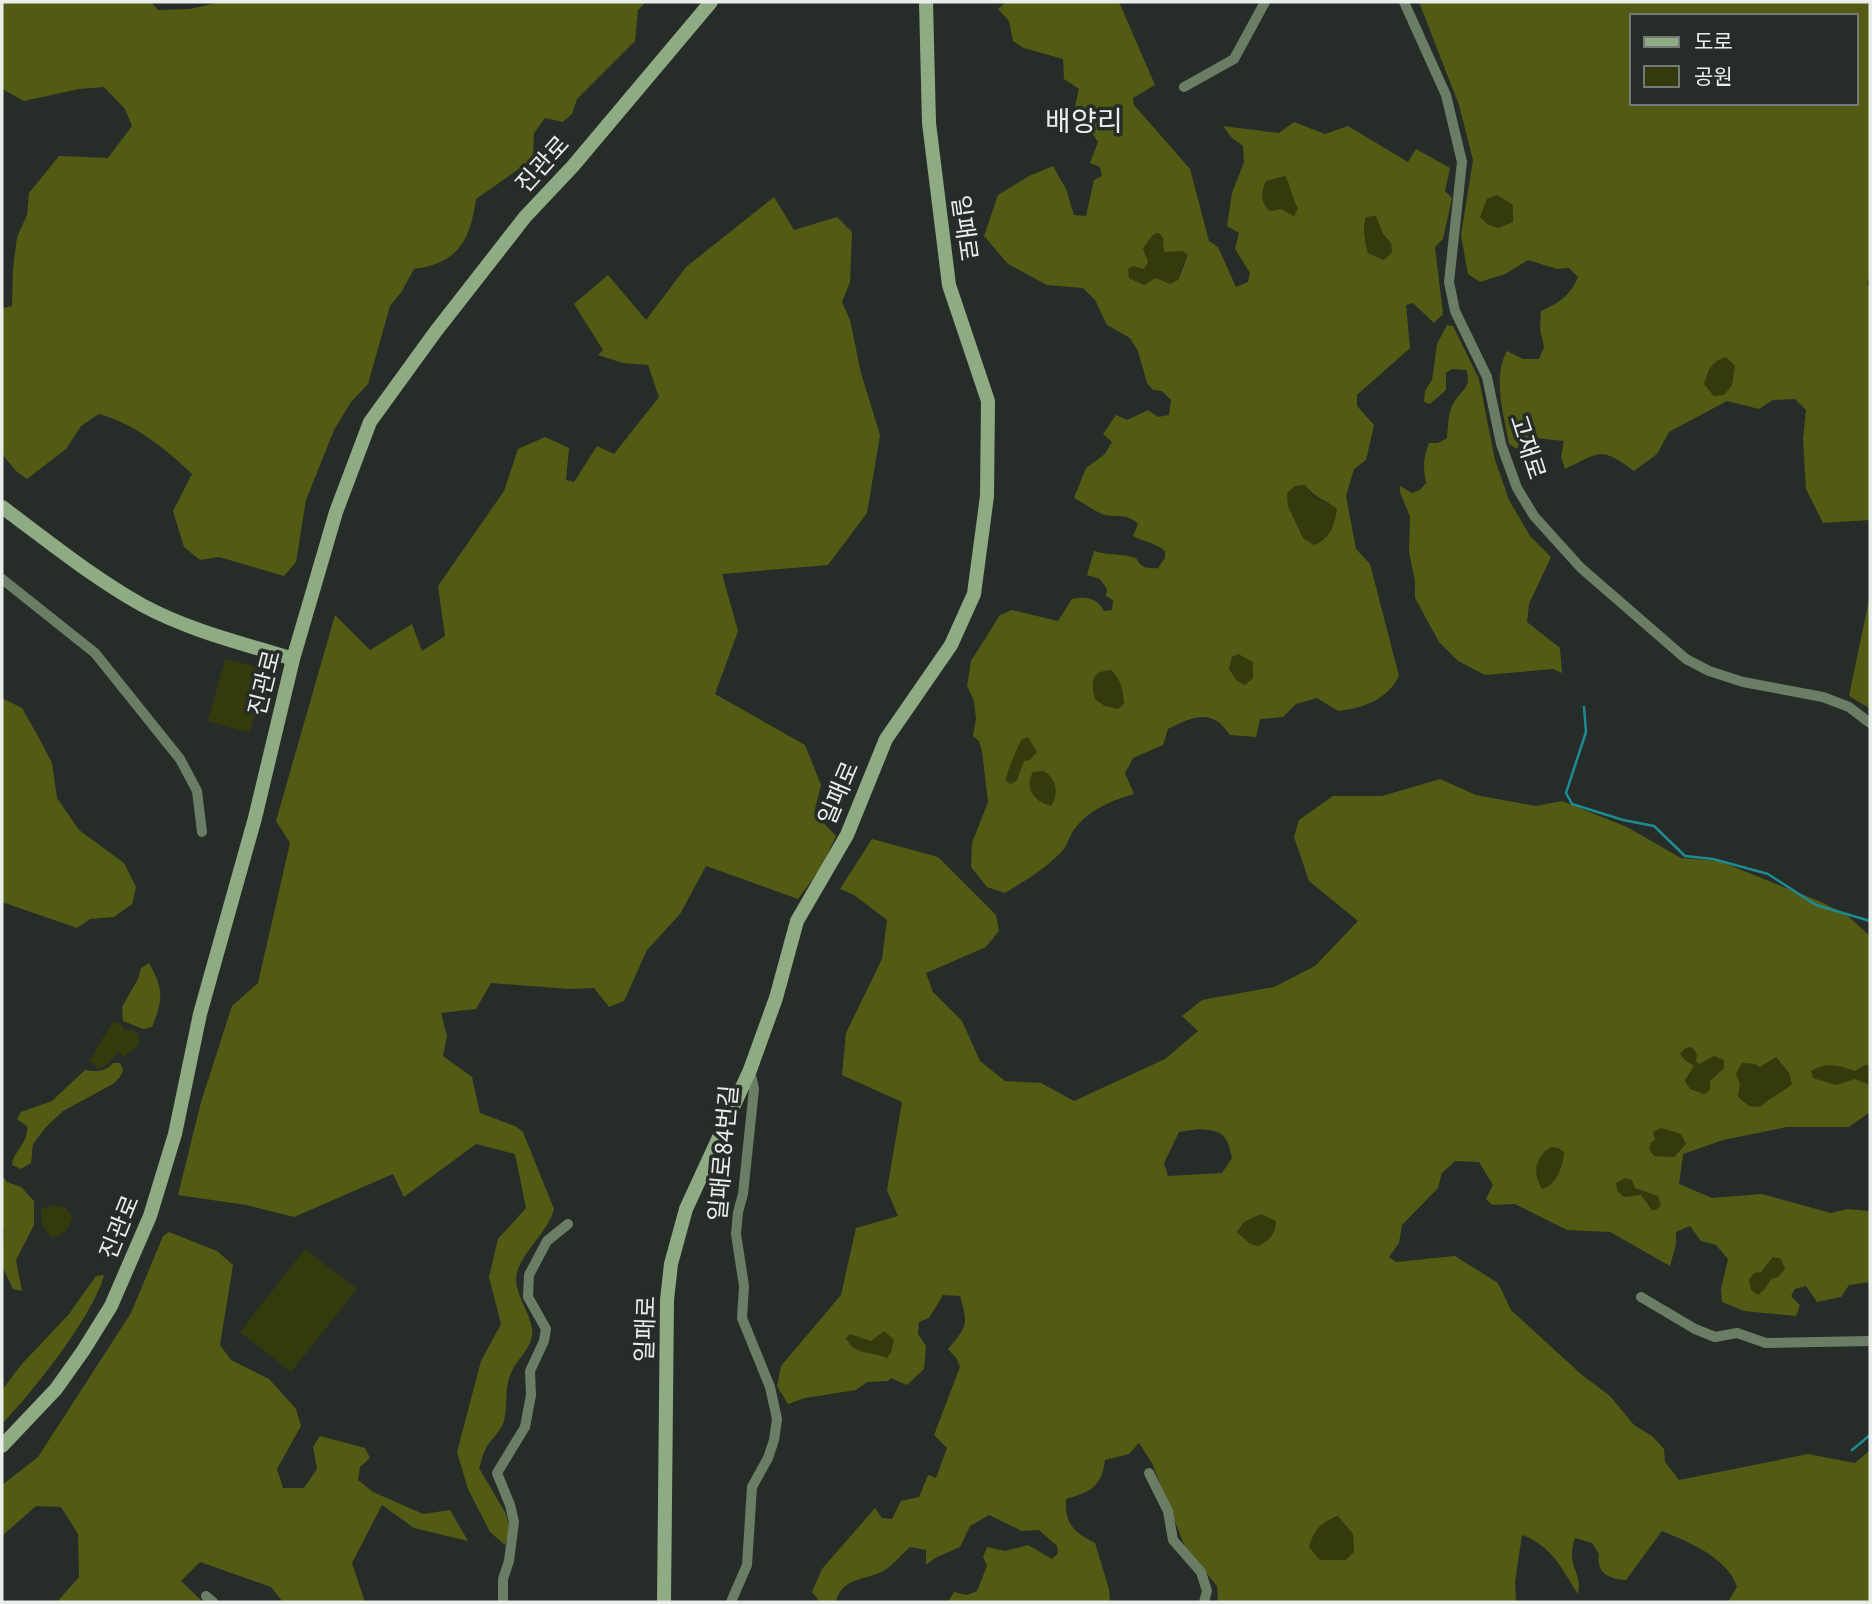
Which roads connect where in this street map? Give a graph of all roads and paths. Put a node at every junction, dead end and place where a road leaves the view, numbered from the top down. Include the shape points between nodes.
1 (711, 2) edge
2 (926, 2) edge
3 (1265, 2) edge
4 (1404, 2) edge
5 (1184, 87) dead end
6 (2, 508) edge
7 (2, 579) edge
8 (293, 659) junction
9 (1870, 723) edge
10 (202, 832) dead end
11 (750, 1070) junction
12 (568, 1224) dead end
13 (1641, 1297) dead end
14 (1870, 1341) edge
15 (2, 1446) edge
16 (1149, 1473) dead end
17 (503, 1602) edge
18 (664, 1602) edge
19 (731, 1602) edge
20 (1204, 1602) edge

1 - 8 street, 진관로 via 525,217 370,422 336,512
2 - 11 street, 일패로 via 929,123 949,285 988,401 987,496 974,594 951,645 886,739 846,835 797,921
3 - 5 street via 1234,59
4 - 9 street, 고재로 via 1446,95 1462,163 1449,282 1455,311 1487,377 1501,444 1517,488 1534,516 1581,568 1686,659 1743,682 1824,697 1849,707
6 - 8 street via 143,605 190,627
7 - 10 street via 94,653 180,759 197,791
8 - 15 street, 진관로 via 255,818 200,1014 175,1134 150,1216 111,1306 83,1351 56,1389
11 - 18 street, 일패로 via 686,1209 671,1264
11 - 19 street, 일패로84번길 via 754,1089 736,1234 744,1286 741,1318 770,1387 777,1419 768,1458 752,1487 747,1565
12 - 17 street via 547,1241 529,1275 528,1297 546,1329 530,1371 525,1427 497,1473 514,1522
13 - 14 street via 1715,1337 1737,1333 1766,1343
16 - 20 street via 1168,1511 1173,1540 1201,1572 1207,1591

